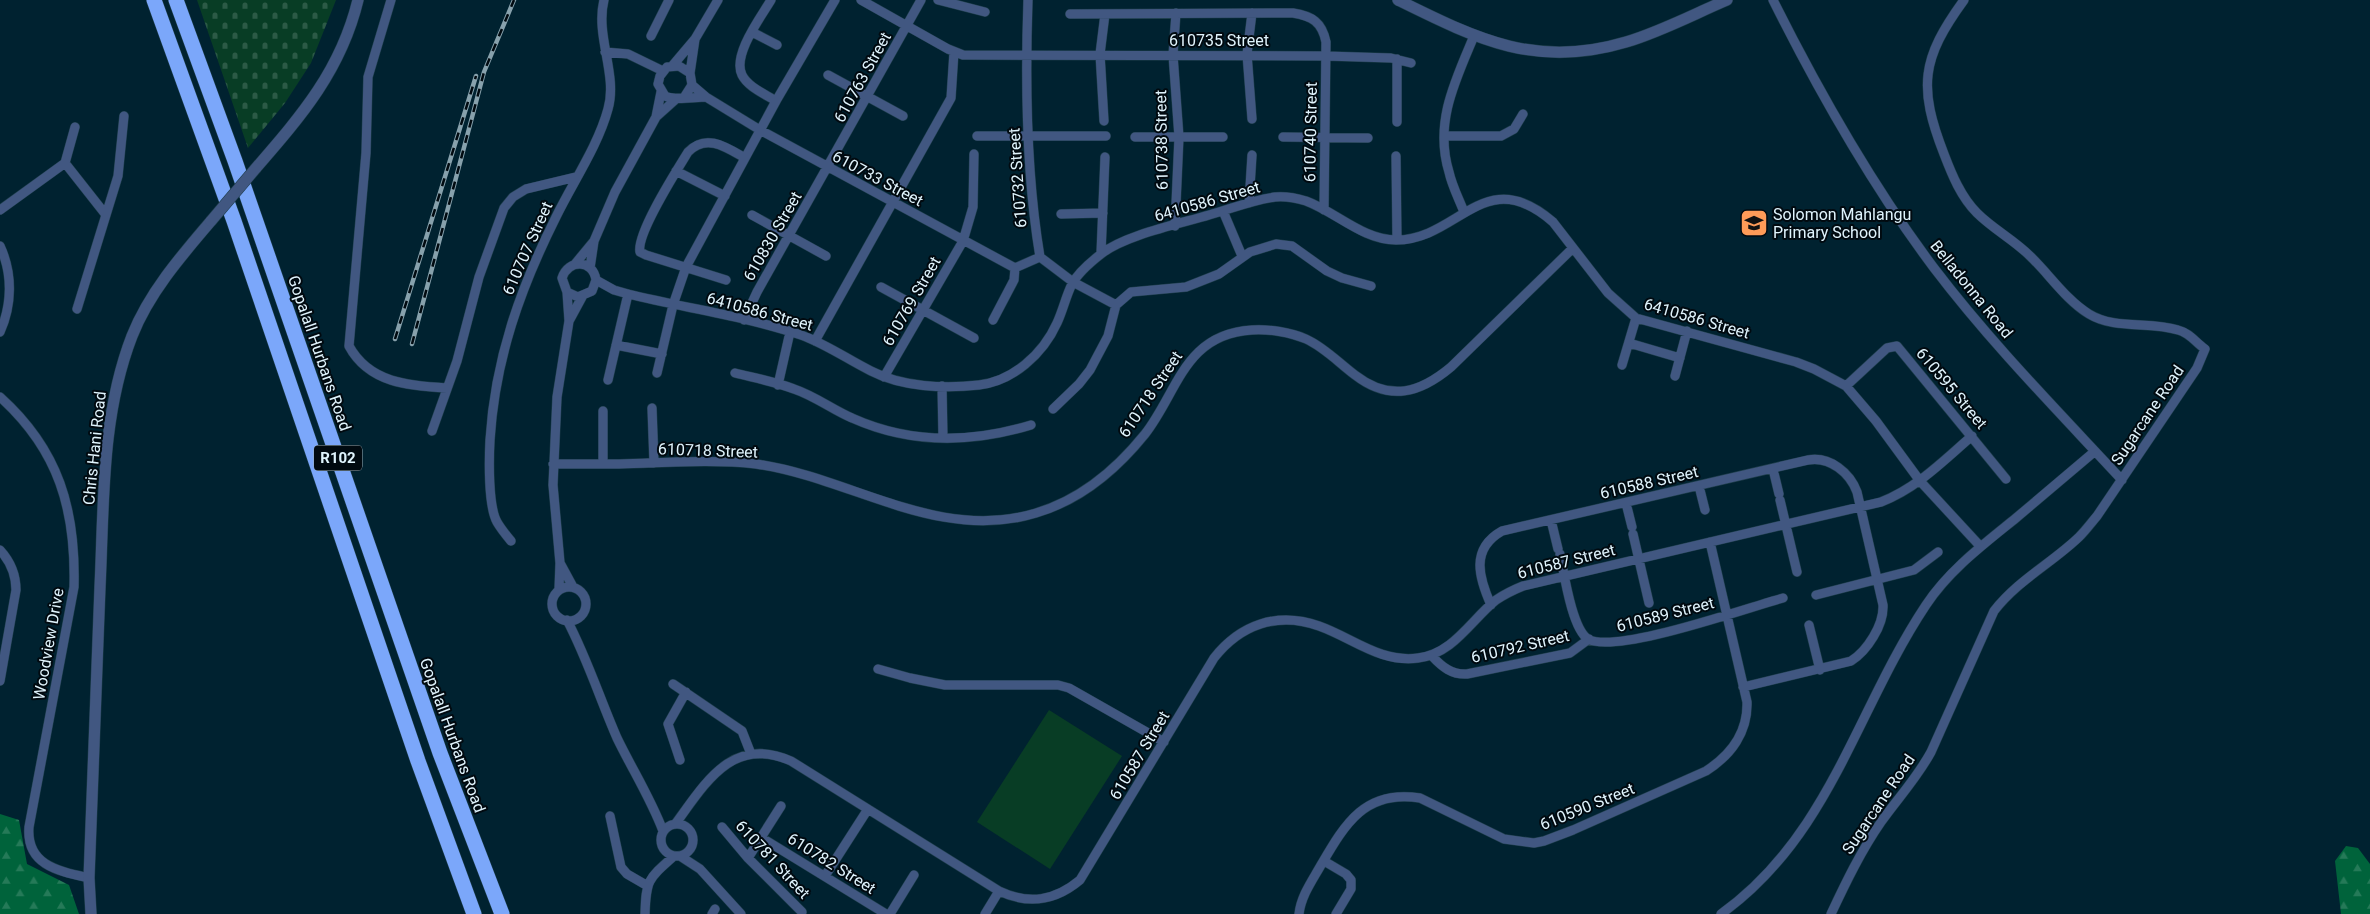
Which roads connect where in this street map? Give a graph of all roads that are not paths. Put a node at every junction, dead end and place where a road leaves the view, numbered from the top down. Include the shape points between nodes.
1 (154, 0) edge
2 (176, 0) edge
3 (358, 0) edge
4 (391, 0) edge
5 (604, 0) edge
6 (669, 0) edge
7 (718, 0) edge
8 (771, 0) edge
9 (835, 0) edge
10 (861, 0) edge
11 (921, 0) edge
12 (938, 0) edge
13 (1028, 0) edge
14 (1398, 0) edge
15 (1727, 0) edge
16 (1773, 0) edge
17 (1964, 0) edge
18 (985, 12) dead end
19 (1176, 13) junction
20 (1252, 13) junction
21 (1070, 14) dead end
22 (1104, 14) junction
23 (907, 26) junction
24 (752, 32) junction
25 (651, 36) dead end
26 (1474, 36) junction
27 (695, 39) junction
28 (777, 45) dead end
29 (605, 52) junction
30 (954, 52) junction
31 (1100, 54) junction
32 (1247, 54) junction
33 (1026, 55) junction
34 (1173, 55) junction
35 (1326, 56) junction
36 (1397, 59) junction
37 (1411, 63) dead end
38 (646, 65) junction
39 (673, 65) junction
40 (663, 71) junction
41 (690, 72) junction
42 (828, 75) dead end
43 (692, 85) junction
44 (660, 88) junction
45 (685, 96) junction
46 (706, 97) junction
47 (867, 97) junction
48 (674, 100) junction
49 (776, 101) junction
50 (1523, 114) dead end
51 (124, 116) dead end
52 (903, 116) dead end
53 (656, 117) junction
54 (1252, 119) dead end
55 (1104, 121) dead end
56 (1397, 122) dead end
57 (75, 127) dead end
58 (760, 130) junction
59 (1029, 135) junction
60 (977, 136) dead end
61 (1106, 136) dead end
62 (1444, 136) junction
63 (1135, 137) dead end
64 (1179, 137) junction
65 (1223, 137) dead end
66 (1283, 137) dead end
67 (1325, 137) junction
68 (1368, 138) dead end
69 (974, 154) dead end
70 (1252, 155) dead end
71 (1396, 156) dead end
72 (1105, 157) dead end
73 (745, 158) junction
74 (66, 163) junction
75 (828, 168) junction
76 (676, 171) junction
77 (576, 177) junction
78 (725, 196) junction
79 (894, 203) junction
80 (1249, 203) junction
81 (0, 210) edge
82 (1324, 210) junction
83 (1223, 211) junction
84 (1464, 212) junction
85 (1103, 213) junction
86 (106, 214) junction
87 (1060, 214) dead end
88 (752, 215) dead end
89 (1175, 226) junction
90 (789, 235) junction
91 (1397, 240) junction
92 (594, 241) junction
93 (963, 241) junction
94 (0, 246) edge
95 (1573, 248) junction
96 (1101, 253) junction
97 (826, 256) dead end
98 (1242, 256) junction
99 (1040, 257) junction
100 (575, 264) junction
101 (686, 267) junction
102 (590, 268) junction
103 (1015, 268) junction
104 (596, 280) junction
105 (726, 280) dead end
106 (1073, 282) junction
107 (1371, 286) dead end
108 (881, 287) dead end
109 (614, 290) junction
110 (592, 291) junction
111 (567, 292) junction
112 (628, 294) junction
113 (582, 296) junction
114 (4, 302) edge
115 (673, 305) junction
116 (1116, 305) junction
117 (77, 309) dead end
118 (923, 310) junction
119 (1636, 318) junction
120 (744, 320) junction
121 (993, 320) dead end
122 (569, 321) junction
123 (1686, 331) junction
124 (0, 332) edge
125 (790, 332) junction
126 (974, 338) dead end
127 (815, 341) junction
128 (1629, 343) junction
129 (616, 345) junction
130 (662, 354) junction
131 (1680, 358) junction
132 (1622, 365) dead end
133 (657, 373) dead end
134 (735, 373) dead end
135 (1675, 376) dead end
136 (884, 377) junction
137 (608, 380) dead end
138 (778, 385) junction
139 (942, 386) junction
140 (1846, 386) junction
141 (447, 388) junction
142 (0, 397) edge
143 (652, 408) dead end
144 (1053, 410) dead end
145 (603, 411) dead end
146 (1032, 425) dead end
147 (432, 431) dead end
148 (1972, 436) junction
149 (943, 438) junction
150 (2094, 452) junction
151 (654, 463) junction
152 (553, 464) junction
153 (603, 464) junction
154 (1773, 469) junction
155 (2006, 478) dead end
156 (2122, 480) junction
157 (1920, 481) junction
158 (1699, 486) junction
159 (1626, 503) junction
160 (1860, 506) junction
161 (1705, 510) dead end
162 (1551, 520) junction
163 (1786, 525) junction
164 (511, 541) dead end
165 (1710, 542) junction
166 (1980, 546) junction
167 (0, 550) edge
168 (1938, 552) dead end
169 (1638, 559) junction
170 (560, 563) junction
171 (1797, 572) dead end
172 (1565, 576) junction
173 (1877, 580) junction
174 (573, 587) junction
175 (559, 590) junction
176 (1816, 595) dead end
177 (1783, 598) dead end
178 (1649, 603) dead end
179 (1491, 605) junction
180 (1726, 614) junction
181 (578, 618) junction
182 (568, 620) junction
183 (1809, 625) dead end
184 (1589, 639) junction
185 (580, 644) junction
186 (1432, 656) junction
187 (878, 669) dead end
188 (1820, 670) junction
189 (0, 682) edge
190 (673, 684) dead end
191 (1743, 688) junction
192 (686, 692) junction
193 (1164, 742) junction
194 (751, 754) junction
195 (680, 760) dead end
196 (690, 805) junction
197 (781, 806) dead end
198 (654, 808) junction
199 (868, 809) junction
200 (610, 816) dead end
201 (674, 824) junction
202 (687, 827) junction
203 (722, 827) dead end
204 (663, 831) junction
205 (762, 838) junction
206 (692, 846) junction
207 (663, 849) junction
208 (677, 856) junction
209 (748, 858) junction
210 (1324, 861) junction
211 (658, 870) junction
212 (700, 870) junction
213 (914, 875) dead end
214 (825, 876) junction
215 (89, 878) junction
216 (646, 886) junction
217 (999, 891) junction
218 (802, 912) dead end
219 (91, 914) edge
220 (474, 914) edge
221 (502, 914) edge
222 (645, 914) edge
223 (742, 914) edge
224 (886, 914) edge
225 (890, 914) edge
226 (985, 914) edge
227 (1299, 914) edge
228 (1336, 914) edge
229 (1721, 914) edge
230 (1831, 914) edge

1 - 220 highway, R102
2 - 221 highway, Gopalall Hurbans Road / R102 via 238,169 440,753
3 - 215 street, Chris Hani Road, bridge via 347,38 324,83 308,107 168,272 146,306 121,366 112,401 104,494
4 - 141 street via 367,84 366,153 349,346 357,361 372,372 392,380
5 - 29 street, 610707 Street
6 - 25 street
7 - 27 street
8 - 24 street
9 - 49 street
10 - 23 street
11 - 23 street, 610763 Street
12 - 18 street
13 - 33 street, 610732 Street
14 - 26 street
15 - 26 street via 1628,42 1602,49 1550,53 1502,46
16 - 150 street, Belladonna Road via 1841,130 1896,215 1935,269 1998,345
17 - 156 street, Sugarcane Road via 1934,47 1929,64 1927,98 1929,114 1950,170 1968,202 2028,254 2076,305 2090,315 2114,322 2177,329 2187,333 2205,349 2197,368
19 - 20 street, 610740 Street
19 - 22 street, 610740 Street
19 - 34 street, 610738 Street
20 - 32 street
20 - 35 street, 610740 Street via 1293,13 1315,19 1323,29
21 - 22 street, 610740 Street
22 - 31 street
23 - 30 street
23 - 47 street, 610763 Street
24 - 28 street
24 - 49 street via 740,58 742,75
26 - 62 street via 1448,100
27 - 39 street
27 - 41 street
29 - 38 street via 628,54
29 - 77 street, 610707 Street via 609,106
30 - 33 street, 610735 Street
30 - 79 street via 951,98
31 - 33 street, 610735 Street
31 - 34 street, 610735 Street
31 - 55 street
32 - 34 street, 610735 Street
32 - 35 street, 610735 Street
32 - 54 street
33 - 59 street, 610732 Street
34 - 64 street, 610738 Street
35 - 36 street, 610735 Street
35 - 67 street, 610740 Street
36 - 37 street, 610735 Street
36 - 56 street
38 - 40 street
38 - 44 street
39 - 40 street
39 - 41 street
40 - 44 street
41 - 43 street
42 - 47 street
43 - 45 street
43 - 46 street, 610733 Street
44 - 48 street
44 - 53 street
45 - 46 street
45 - 48 street
46 - 58 street, 610733 Street
47 - 52 street
47 - 75 street, 610763 Street
48 - 53 street
49 - 58 street
50 - 62 street via 1514,129 1501,136
51 - 86 street via 118,176
53 - 92 street via 615,192
57 - 74 street
58 - 73 street
58 - 75 street, 610733 Street
59 - 60 street
59 - 61 street
59 - 99 street, 610732 Street via 1032,208
62 - 84 street via 1449,172
63 - 64 street
64 - 65 street
64 - 89 street, 610738 Street
66 - 67 street
67 - 68 street
67 - 82 street, 610740 Street
69 - 93 street, 610769 Street via 973,207
70 - 80 street
71 - 91 street
72 - 85 street
73 - 76 street via 721,144 699,144 688,152
73 - 78 street
74 - 81 street
74 - 86 street
75 - 79 street, 610733 Street
75 - 90 street, 610830 Street
76 - 78 street
76 - 101 street via 647,223 639,249 646,255
77 - 141 street via 526,189 504,208
77 - 164 street, 610707 Street via 526,280 503,351 496,388 490,456 492,496 496,521
78 - 101 street
79 - 93 street, 610733 Street
79 - 127 street
80 - 82 street, 6410586 Street via 1278,196
80 - 83 street, 6410586 Street
82 - 91 street, 6410586 Street via 1376,237
83 - 89 street, 6410586 Street
83 - 98 street
84 - 91 street, 6410586 Street via 1426,236
84 - 95 street, 6410586 Street via 1489,202 1516,202 1543,213
85 - 87 street
85 - 96 street
86 - 117 street
88 - 90 street
89 - 96 street, 6410586 Street
90 - 97 street
90 - 120 street, 610830 Street
92 - 100 street
92 - 102 street
93 - 103 street, 610733 Street
93 - 118 street, 610769 Street
94 - 114 street via 8,270
95 - 119 street, 6410586 Street via 1608,293
95 - 151 street, 610718 Street via 1451,367 1435,380 1414,389 1389,391 1368,384 1308,340 1291,334 1251,330 1220,339 1202,349 1182,370 1146,432 1097,482 1051,508 1013,519 987,522 936,517 759,465 702,461
96 - 106 street, 6410586 Street
98 - 107 street via 1266,246 1285,244 1327,271
98 - 116 street via 1206,281 1168,290 1137,290
99 - 103 street
99 - 106 street
100 - 102 street
100 - 111 street via 564,273 562,283
101 - 105 street
101 - 115 street
102 - 104 street
103 - 121 street via 1014,280
104 - 109 street
104 - 110 street
106 - 116 street
106 - 139 street, 6410586 Street via 1056,327 1029,361 989,383
108 - 118 street
109 - 110 street
109 - 112 street, 6410586 Street
110 - 113 street
111 - 113 street
111 - 122 street
112 - 115 street, 6410586 Street
112 - 129 street
113 - 122 street
114 - 124 street
115 - 120 street, 6410586 Street
115 - 130 street
116 - 144 street via 1108,336 1090,370
118 - 126 street
118 - 136 street, 610769 Street
119 - 123 street, 6410586 Street
119 - 128 street
120 - 125 street, 6410586 Street
122 - 152 street via 557,397
123 - 131 street
123 - 140 street, 6410586 Street via 1814,368
125 - 127 street, 6410586 Street
125 - 138 street
127 - 136 street, 6410586 Street
128 - 131 street
128 - 132 street
129 - 130 street
129 - 137 street
130 - 133 street
131 - 135 street
134 - 138 street
136 - 139 street, 6410586 Street
138 - 149 street via 794,389 852,418 904,434
139 - 149 street
140 - 148 street, 610595 Street via 1887,348 1896,346
140 - 157 street, 6410586 Street
141 - 147 street
142 - 215 street, Woodview Drive via 34,434 54,468 72,525 75,548 74,587 29,827 30,847 34,855 47,864
143 - 151 street
145 - 153 street
146 - 149 street via 990,436
148 - 155 street, 610595 Street
148 - 157 street, 610587 Street
150 - 156 street, Belladonna Road
150 - 166 street
151 - 153 street, 610718 Street
152 - 153 street, 610718 Street
152 - 170 street
154 - 158 street, 610588 Street
154 - 160 street, 610588 Street via 1816,459 1830,463 1849,475
154 - 163 street
156 - 230 street, Sugarcane Road via 2079,537 2018,585 1994,611 1927,759 1868,842
157 - 160 street, 610587 Street via 1898,495
157 - 166 street, 6410586 Street
158 - 159 street, 610588 Street
158 - 161 street
159 - 162 street, 610588 Street
159 - 169 street, 610587 Street
160 - 163 street, 610587 Street
160 - 173 street, 610588 Street
162 - 172 street
162 - 179 street, 610588 Street via 1494,535 1479,559 1479,570
163 - 165 street, 610587 Street
163 - 171 street
165 - 169 street, 610587 Street
165 - 180 street, 610590 Street
166 - 229 street via 1927,604 1838,772 1794,843 1753,888
167 - 189 street via 12,568 16,590
168 - 173 street via 1914,570
169 - 172 street, 610587 Street
169 - 178 street
170 - 174 street
170 - 175 street
172 - 179 street, 610587 Street via 1523,586
172 - 184 street via 1575,619
173 - 176 street
173 - 188 street, 610588 Street via 1883,612 1878,626 1856,658
174 - 175 street
174 - 181 street via 582,593 586,604
175 - 182 street via 553,598 552,608 558,616
177 - 180 street, 610589 Street
179 - 186 street, 610587 Street via 1455,641
180 - 184 street, 610589 Street via 1714,620 1614,643
180 - 191 street, 610590 Street
181 - 182 street
181 - 185 street
182 - 185 street
183 - 188 street
184 - 186 street, 610792 Street via 1570,653 1468,674 1445,669
185 - 198 street via 601,702
186 - 193 street, 610587 Street via 1400,660 1382,656 1318,626 1295,621 1271,621 1247,628 1227,642 1214,658
187 - 193 street via 946,685 1058,685 1069,688
188 - 191 street, 610588 Street
190 - 192 street
191 - 210 street, 610590 Street via 1747,712 1743,731 1719,763 1555,837 1534,843 1509,841 1432,802 1406,795 1394,796 1368,805 1352,818
192 - 194 street via 742,731
192 - 195 street via 668,724
193 - 217 street, 610587 Street via 1080,880 1068,891 1038,901 1018,899
194 - 196 street, 610587 Street via 735,758 720,768
194 - 199 street, 610587 Street via 778,755 791,761
196 - 201 street, 610587 Street
196 - 202 street, 610587 Street
197 - 205 street
198 - 201 street
198 - 204 street
199 - 214 street
199 - 217 street, 610587 Street
200 - 216 street via 621,867
201 - 202 street
201 - 204 street
202 - 206 street via 693,835
203 - 209 street, 610781 Street
204 - 207 street via 660,842
205 - 209 street
205 - 214 street, 610782 Street
206 - 208 street via 688,853
206 - 212 street
207 - 208 street
207 - 211 street
208 - 211 street
208 - 212 street
209 - 218 street, 610781 Street
210 - 227 street, 610590 Street via 1308,889
210 - 228 street via 1351,880 1351,889
211 - 216 street
212 - 223 street
213 - 225 street
214 - 224 street, 610782 Street
215 - 219 street, Chris Hani Road
216 - 222 street
217 - 226 street

